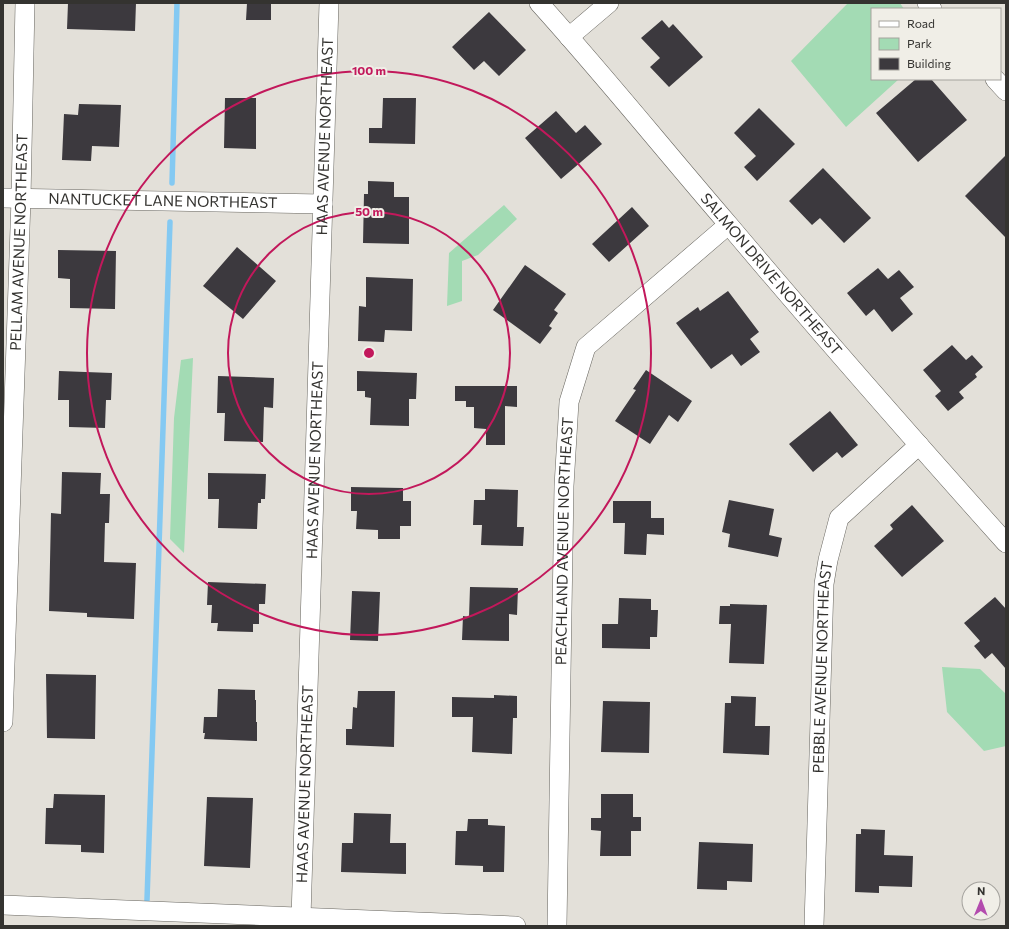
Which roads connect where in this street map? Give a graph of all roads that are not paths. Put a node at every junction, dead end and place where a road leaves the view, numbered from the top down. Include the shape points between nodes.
1 (25, 3) edge
2 (329, 3) edge
3 (539, 3) edge
4 (609, 3) edge
5 (569, 37) junction
6 (996, 80) edge
7 (1006, 91) edge
8 (12, 198) edge
9 (323, 204) junction
10 (728, 225) junction
11 (919, 445) junction
12 (1006, 543) edge
13 (3, 722) edge
14 (3, 905) edge
15 (301, 918) junction
16 (516, 926) edge
17 (557, 926) edge
18 (814, 926) edge

1 - 8 street, PELLAM AVENUE NORTHEAST
2 - 9 street, HAAS AVENUE NORTHEAST
3 - 5 street, SALMON DRIVE NORTHEAST
4 - 5 street
5 - 10 street, SALMON DRIVE NORTHEAST
6 - 7 street
8 - 9 street, NANTUCKET LANE NORTHEAST
8 - 13 street, PELLAM AVENUE NORTHEAST
9 - 15 street, HAAS AVENUE NORTHEAST
10 - 11 street, SALMON DRIVE NORTHEAST
10 - 17 street, PEACHLAND AVENUE NORTHEAST via 586,347 569,402 564,486
11 - 12 street, SALMON DRIVE NORTHEAST
11 - 18 street, PEBBLE AVENUE NORTHEAST via 839,518 828,560 824,584
14 - 15 street
15 - 16 street

